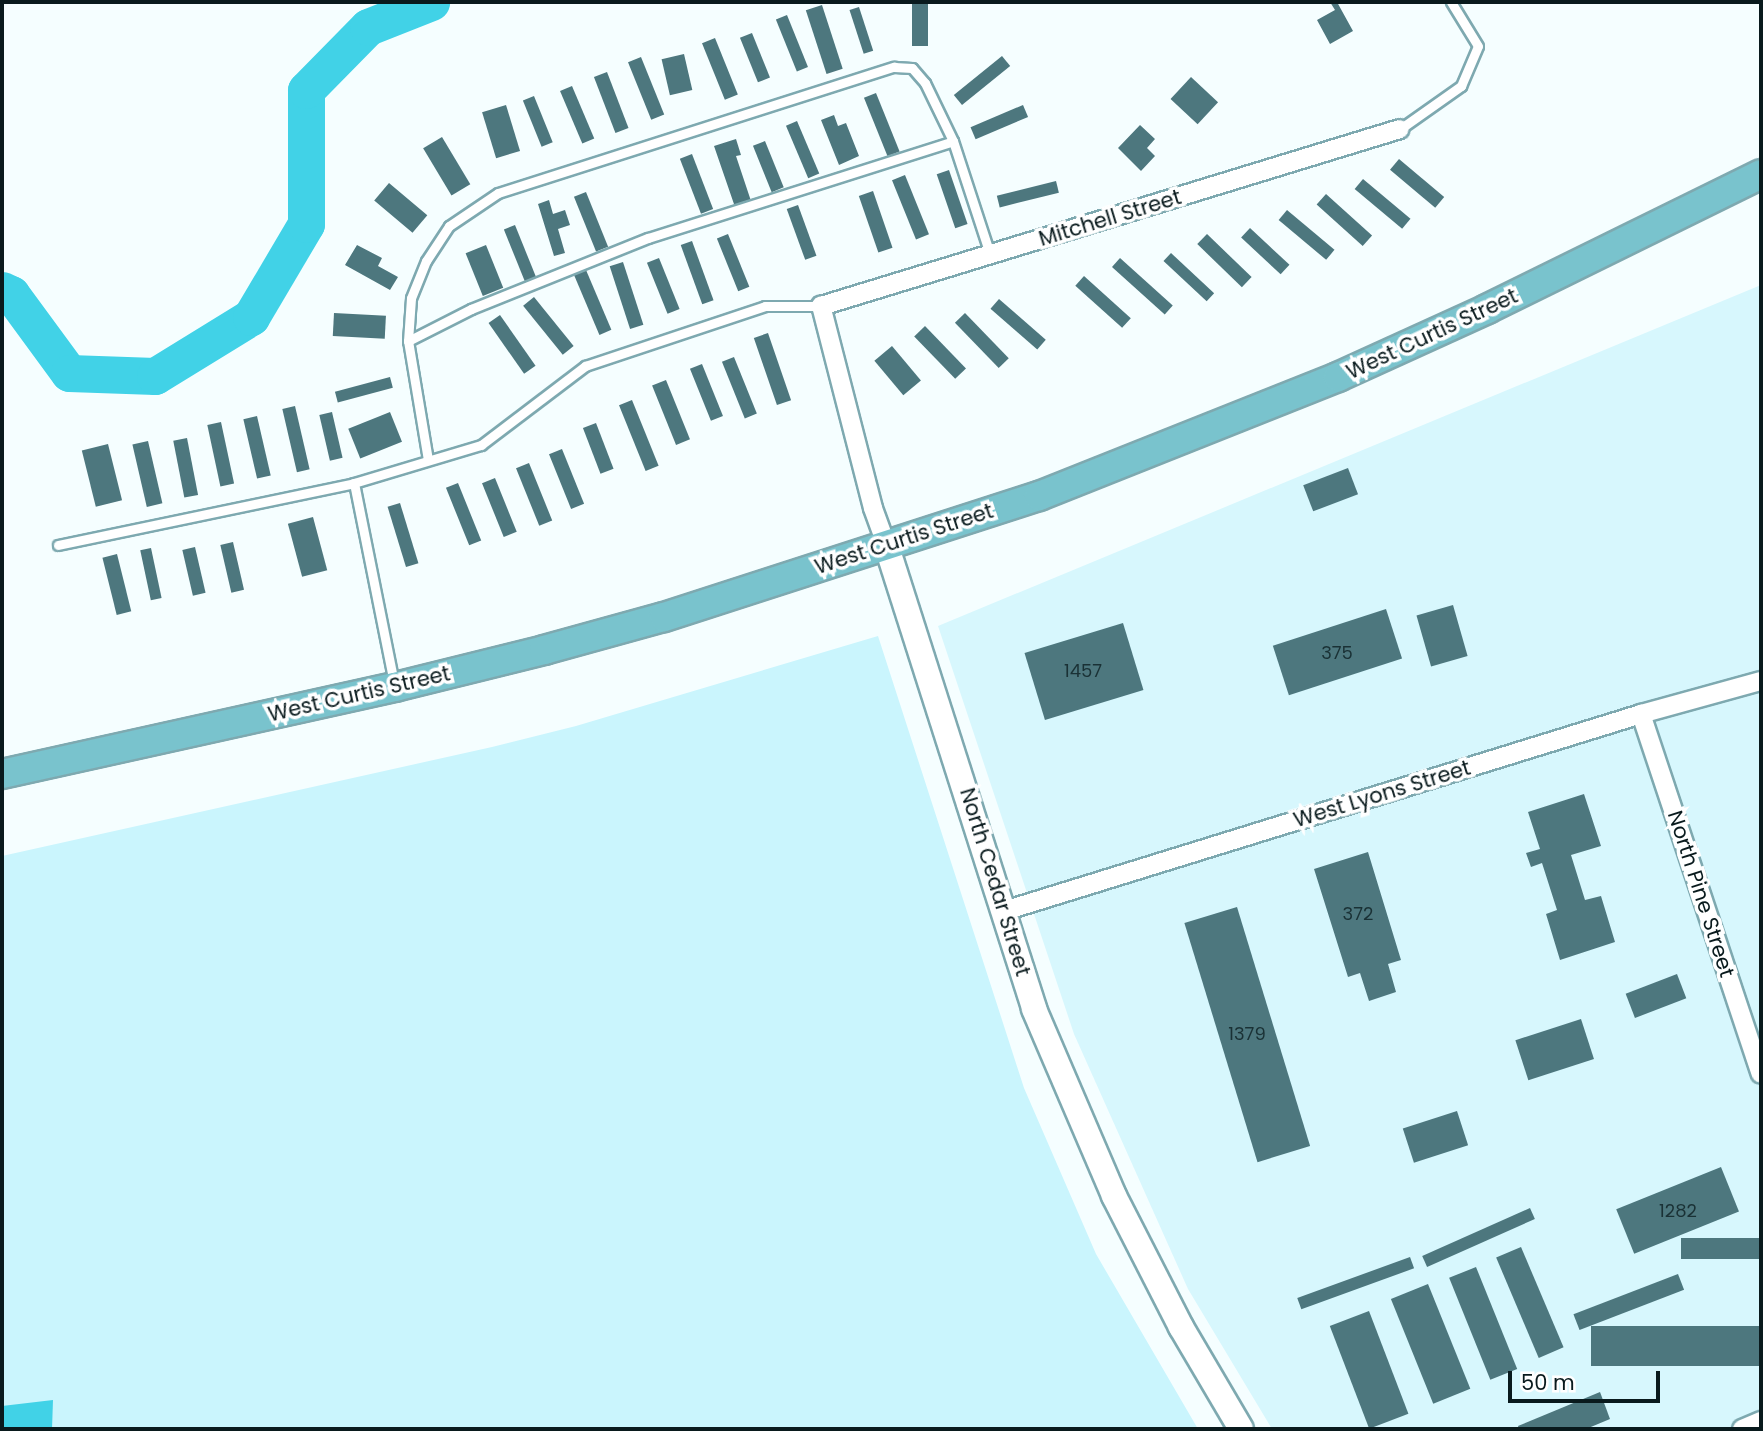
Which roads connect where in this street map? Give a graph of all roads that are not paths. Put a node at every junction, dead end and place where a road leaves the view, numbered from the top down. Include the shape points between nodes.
1 (1451, 2) edge
2 (1400, 129) joint
3 (953, 141) junction
4 (1761, 174) edge
5 (990, 254) junction
6 (821, 306) junction
7 (408, 341) junction
8 (428, 460) junction
9 (354, 483) junction
10 (58, 544) dead end
11 (886, 544) junction
12 (1761, 681) edge
13 (395, 687) junction
14 (1641, 715) junction
15 (2, 774) edge
16 (1004, 911) junction
17 (1761, 1074) edge
18 (1761, 1421) edge
19 (1241, 1429) edge
20 (1742, 1429) edge

1 - 2 lane via 1478,46 1461,86
2 - 5 street, Mitchell Street
3 - 5 lane
3 - 7 lane via 648,238 471,309
3 - 7 lane via 925,83 912,68 894,67 498,193 449,226 426,261 411,298
4 - 11 main road, West Curtis Street via 1338,377 1039,496
5 - 6 street, Mitchell Street
6 - 8 lane via 765,306 585,366 481,444
6 - 11 street, North Cedar Street
7 - 8 lane
8 - 9 lane
9 - 10 lane
9 - 13 lane
11 - 13 main road, West Curtis Street via 664,617
11 - 16 street, North Cedar Street
12 - 14 street, West Lyons Street
13 - 15 main road, West Curtis Street
14 - 16 street, West Lyons Street
14 - 17 street, North Pine Street
16 - 19 street, North Cedar Street via 1034,1009 1114,1196 1181,1327
18 - 20 street

